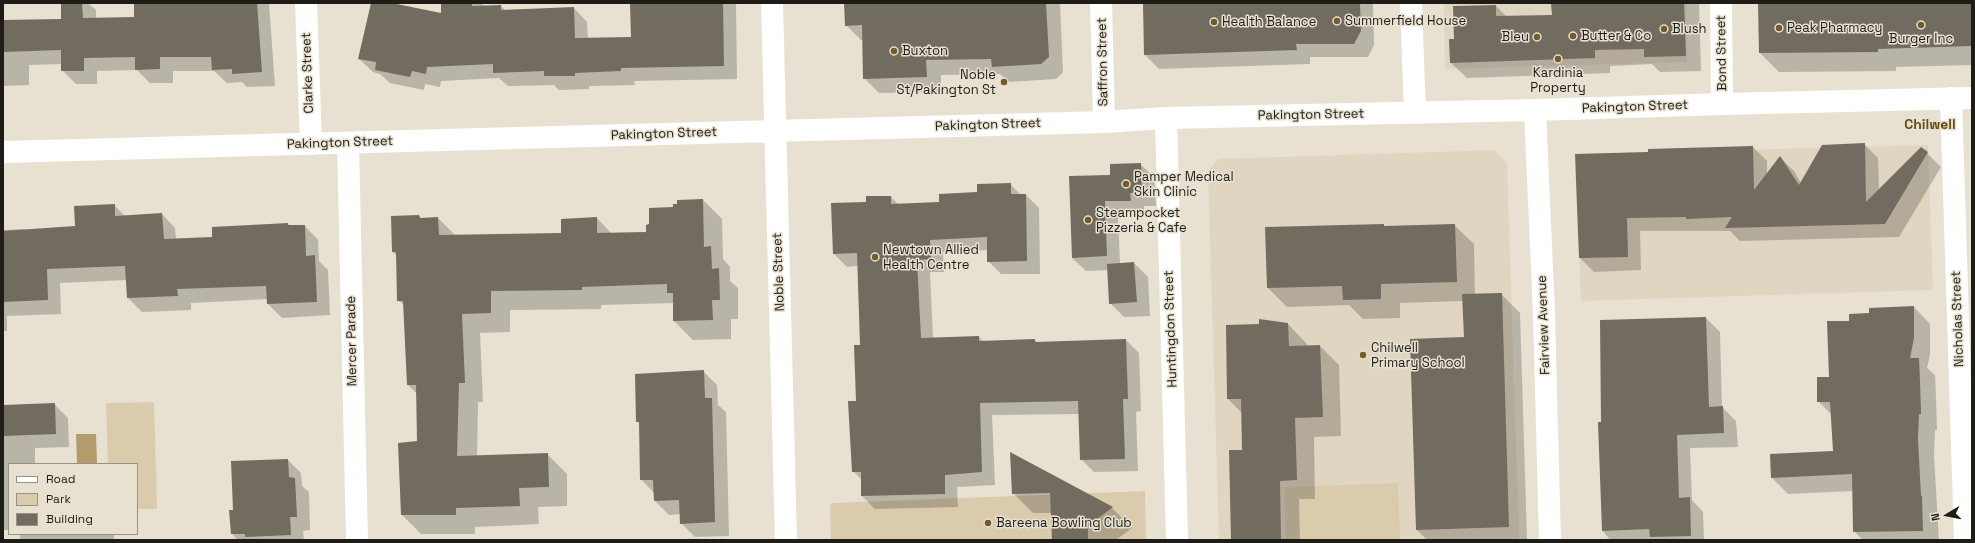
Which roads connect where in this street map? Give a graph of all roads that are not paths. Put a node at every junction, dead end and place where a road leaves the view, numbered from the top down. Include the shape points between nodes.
1 (306, 3) edge
2 (772, 3) edge
3 (1101, 3) edge
4 (1411, 3) edge
5 (1721, 3) edge
6 (1962, 98) edge
7 (1722, 104) junction
8 (1535, 110) junction
9 (1415, 113) junction
10 (1166, 118) junction
11 (1104, 122) junction
12 (775, 131) junction
13 (348, 143) junction
14 (311, 144) junction
15 (3, 152) edge
16 (357, 540) edge
17 (786, 540) edge
18 (1177, 540) edge
19 (1550, 540) edge
20 (1965, 540) edge

1 - 14 street, Clarke Street
2 - 12 street, Noble Street
3 - 11 street, Saffron Street
4 - 9 street
5 - 7 street, Bond Street
6 - 7 street, Pakington Street
6 - 20 street, Nicholas Street
7 - 8 street, Pakington Street
8 - 9 street, Pakington Street
8 - 19 street, Fairview Avenue
9 - 10 street, Pakington Street
10 - 11 street, Pakington Street
10 - 18 street, Huntingdon Street
11 - 12 street, Pakington Street
12 - 13 street, Pakington Street
12 - 17 street, Noble Street
13 - 14 street, Pakington Street
13 - 16 street, Mercer Parade
14 - 15 street, Pakington Street

